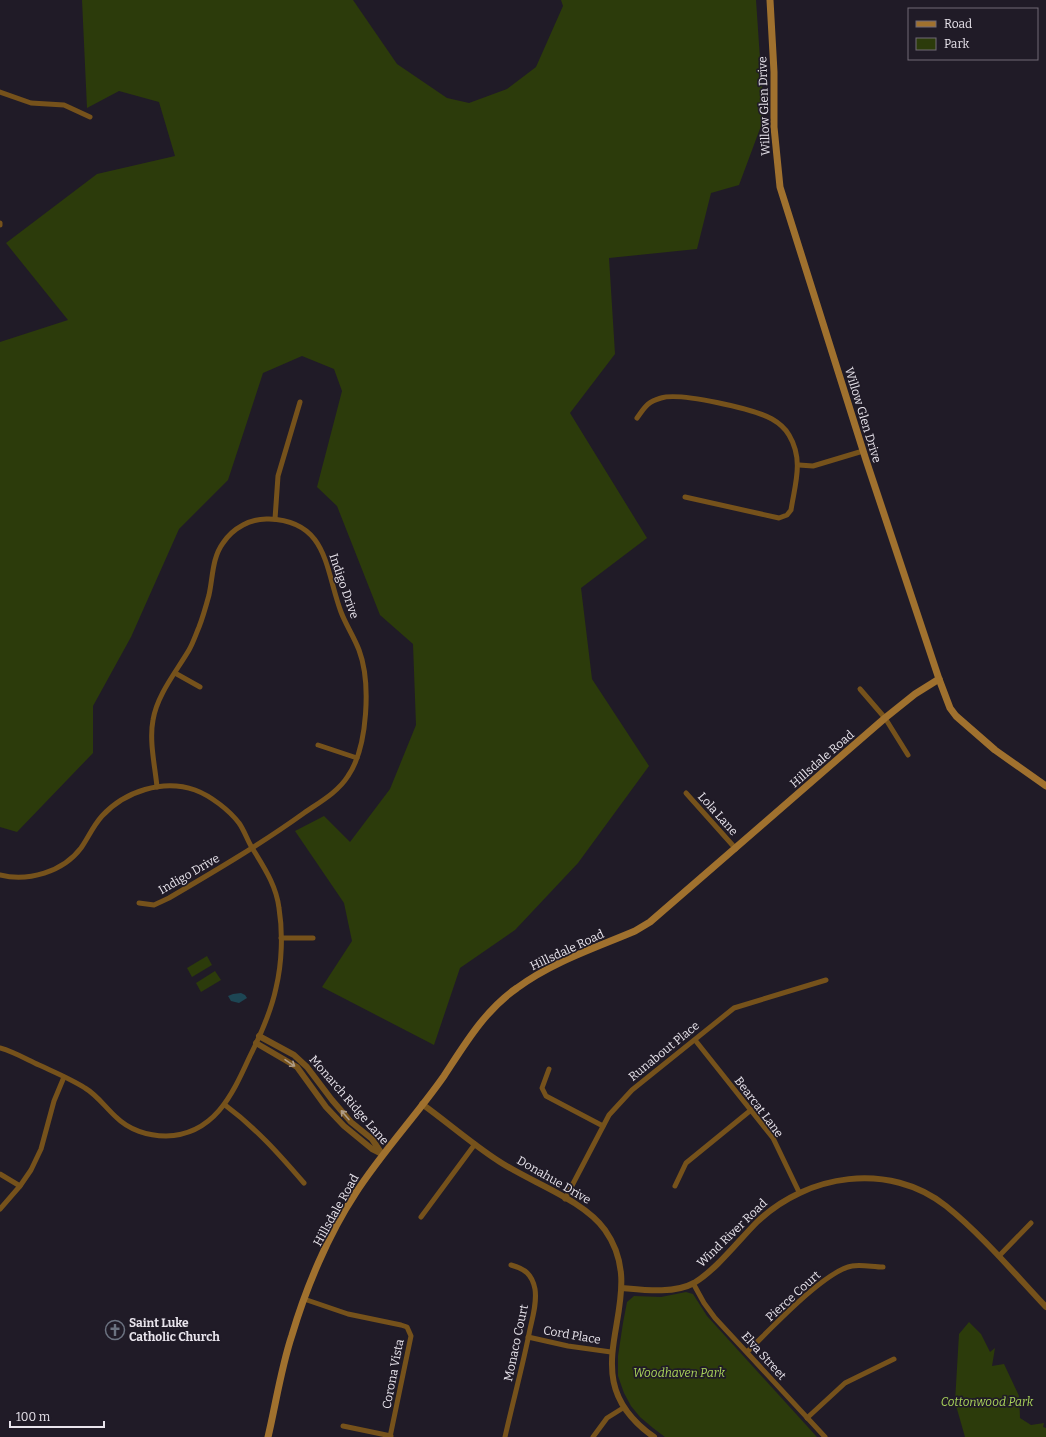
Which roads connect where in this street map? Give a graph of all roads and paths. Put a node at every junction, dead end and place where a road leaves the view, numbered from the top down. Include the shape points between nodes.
1 (770, 0) edge
2 (0, 92) edge
3 (90, 117) dead end
4 (300, 402) dead end
5 (637, 418) dead end
6 (863, 451) junction
7 (799, 465) junction
8 (685, 497) dead end
9 (275, 519) junction
10 (175, 673) junction
11 (939, 679) junction
12 (200, 687) dead end
13 (860, 689) dead end
14 (885, 718) junction
15 (318, 745) dead end
16 (908, 755) dead end
17 (357, 758) junction
18 (1046, 786) edge
19 (157, 787) junction
20 (686, 793) dead end
21 (252, 848) junction
22 (736, 849) junction
23 (0, 875) edge
24 (139, 903) dead end
25 (281, 938) junction
26 (314, 938) dead end
27 (826, 980) dead end
28 (259, 1036) junction
29 (695, 1040) junction
30 (256, 1044) junction
31 (0, 1048) edge
32 (549, 1068) dead end
33 (64, 1077) junction
34 (422, 1104) junction
35 (225, 1105) junction
36 (751, 1110) junction
37 (603, 1126) junction
38 (475, 1144) junction
39 (382, 1154) junction
40 (0, 1174) edge
41 (304, 1183) dead end
42 (20, 1186) junction
43 (675, 1186) dead end
44 (798, 1192) junction
45 (565, 1199) junction
46 (0, 1209) edge
47 (421, 1217) dead end
48 (1031, 1223) dead end
49 (999, 1256) junction
50 (512, 1265) dead end
51 (883, 1267) dead end
52 (693, 1283) junction
53 (622, 1288) junction
54 (304, 1299) junction
55 (1046, 1307) edge
56 (528, 1337) junction
57 (611, 1352) junction
58 (747, 1352) junction
59 (894, 1358) dead end
60 (623, 1408) junction
61 (807, 1418) junction
62 (343, 1426) dead end
63 (268, 1437) edge
64 (390, 1437) edge
65 (505, 1437) edge
66 (593, 1437) edge
67 (654, 1437) edge
68 (825, 1437) edge

1 - 6 main road, Willow Glen Drive via 774,127 780,187
2 - 3 street via 31,103 64,106
4 - 9 street via 278,476
5 - 7 street via 647,403 667,396 686,397 756,413 771,418 785,430 792,441
6 - 7 street via 813,466
6 - 11 main road, Willow Glen Drive
7 - 8 street via 791,510 779,518
9 - 10 street, Indigo Drive via 262,518 249,522 232,532 223,543 214,562 209,596 201,620 190,647
9 - 17 street, Indigo Drive via 302,527 320,547 341,612 359,649 366,674 366,689 362,740
10 - 12 street
10 - 19 street, Indigo Drive via 156,705 153,719
11 - 14 main road, Hillsdale Road
11 - 18 main road, Willow Glen Drive via 950,708 956,716 995,750
13 - 14 street
14 - 16 street
14 - 22 main road, Hillsdale Road
15 - 17 street
17 - 21 street, Indigo Drive via 346,779 331,794
19 - 21 street via 190,788 214,800 239,823
19 - 23 street via 134,793 114,805 97,822 80,849 60,866 31,877
20 - 22 street, Lola Lane
21 - 24 street, Indigo Drive via 169,898 154,905
21 - 25 street via 271,878 279,905
22 - 34 main road, Hillsdale Road via 650,922 545,970 516,988 483,1020
25 - 26 street
25 - 28 street via 277,986
27 - 29 street, Runabout Place via 734,1008
28 - 30 street
39 -> 28 street, Monarch Ridge Lane via 372,1139 346,1117 307,1067 294,1055
29 - 36 street, Bearcat Lane
29 - 37 street, Runabout Place via 632,1090
30 - 35 street
30 -> 39 street, Monarch Ridge Lane via 297,1067 326,1107 344,1126
31 - 33 street
32 - 37 street via 542,1088 546,1096
33 - 35 street via 87,1089 127,1126 154,1135 174,1136 195,1130 208,1122
33 - 42 street via 54,1101 41,1149
34 - 38 street, Donahue Drive
34 - 39 main road, Hillsdale Road
35 - 41 street via 256,1130
36 - 43 street via 686,1164
36 - 44 street, Bearcat Lane via 773,1138
37 - 45 street, Runabout Place
38 - 45 street, Donahue Drive via 496,1160
38 - 47 street
39 - 54 main road, Hillsdale Road via 351,1201
40 - 42 street
42 - 46 street
44 - 49 street, Wind River Road via 825,1183 853,1178 875,1179 907,1186 927,1194 946,1206
44 - 52 street, Wind River Road via 771,1209 709,1272
45 - 53 street, Donahue Drive via 591,1214 606,1231 620,1261
48 - 49 street
49 - 55 street, Wind River Road
50 - 56 street, Monaco Court via 525,1269 534,1284 536,1297
51 - 58 street, Pierce Court via 853,1266 821,1282
52 - 53 street, Wind River Road via 661,1290
52 - 58 street, Elva Street via 715,1318
53 - 57 street, Donahue Drive
54 - 63 main road, Hillsdale Road via 291,1336
54 - 64 street, Corona Vista via 348,1314 401,1325 409,1330 411,1336
56 - 57 street, Cord Place
56 - 65 street, Monaco Court
57 - 60 street, Donahue Drive via 612,1379
58 - 61 street, Elva Street
59 - 61 street via 845,1383
60 - 66 street via 607,1418
60 - 67 street, Donahue Drive via 635,1422
61 - 68 street, Elva Street
62 - 64 street

